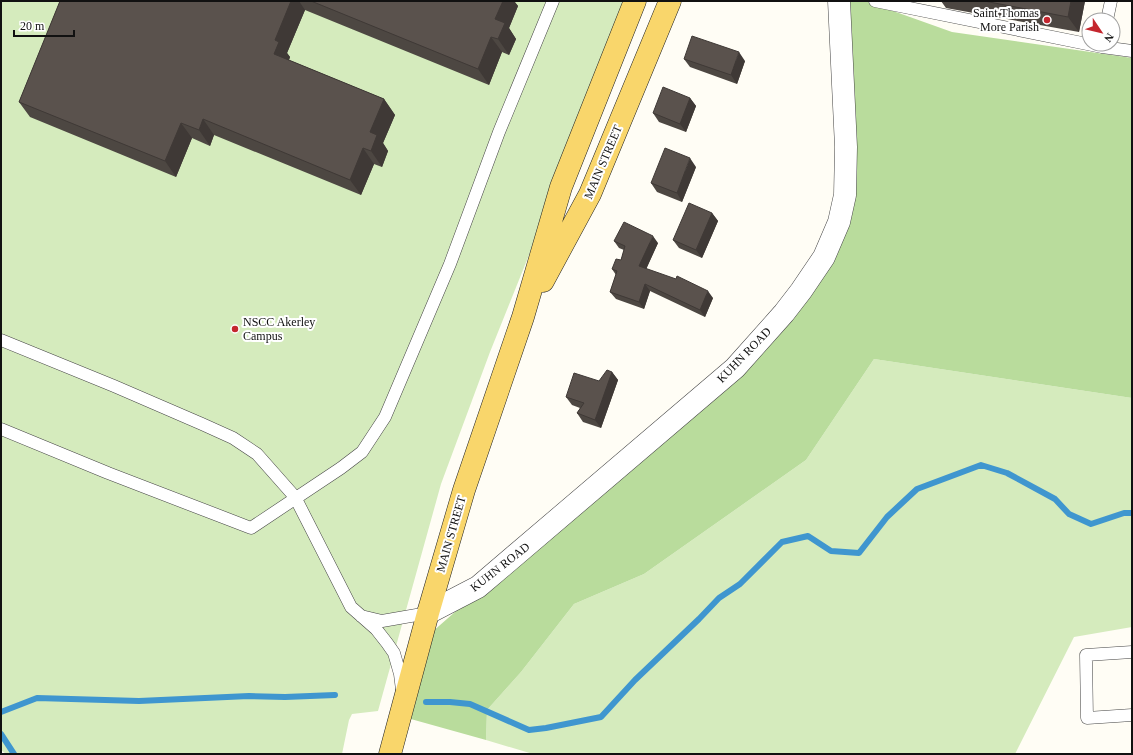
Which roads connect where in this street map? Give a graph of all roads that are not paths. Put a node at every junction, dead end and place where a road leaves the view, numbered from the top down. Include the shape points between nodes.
1 (553, 1) edge
2 (635, 1) edge
3 (670, 1) edge
4 (839, 1) edge
5 (875, 1) edge
6 (1111, 1) edge
7 (1109, 12) edge
8 (1081, 41) edge
9 (1121, 49) edge
10 (1132, 51) edge
11 (523, 317) junction
12 (1, 340) edge
13 (1, 429) edge
14 (295, 497) junction
15 (428, 614) junction
16 (360, 615) junction
17 (1132, 652) edge
18 (404, 702) junction
19 (1132, 714) edge
20 (390, 754) edge

1 - 14 lane via 499,132 450,264 385,418 362,452
2 - 11 main road, MAIN STREET via 561,187
3 - 11 main road, MAIN STREET via 590,194
4 - 15 street, KUHN ROAD via 846,147 845,195 839,222 824,257 784,313 735,368 478,587
5 - 8 lane
6 - 7 lane
9 - 10 lane
11 - 15 main road, MAIN STREET via 464,490
12 - 14 lane via 233,438 257,454
13 - 14 lane via 251,528
14 - 16 lane via 351,607
15 - 16 lane via 382,620
15 - 18 main road, MAIN STREET
16 - 18 lane via 383,637 394,653
17 - 19 lane via 1086,655 1087,718
18 - 20 main road, MAIN STREET

